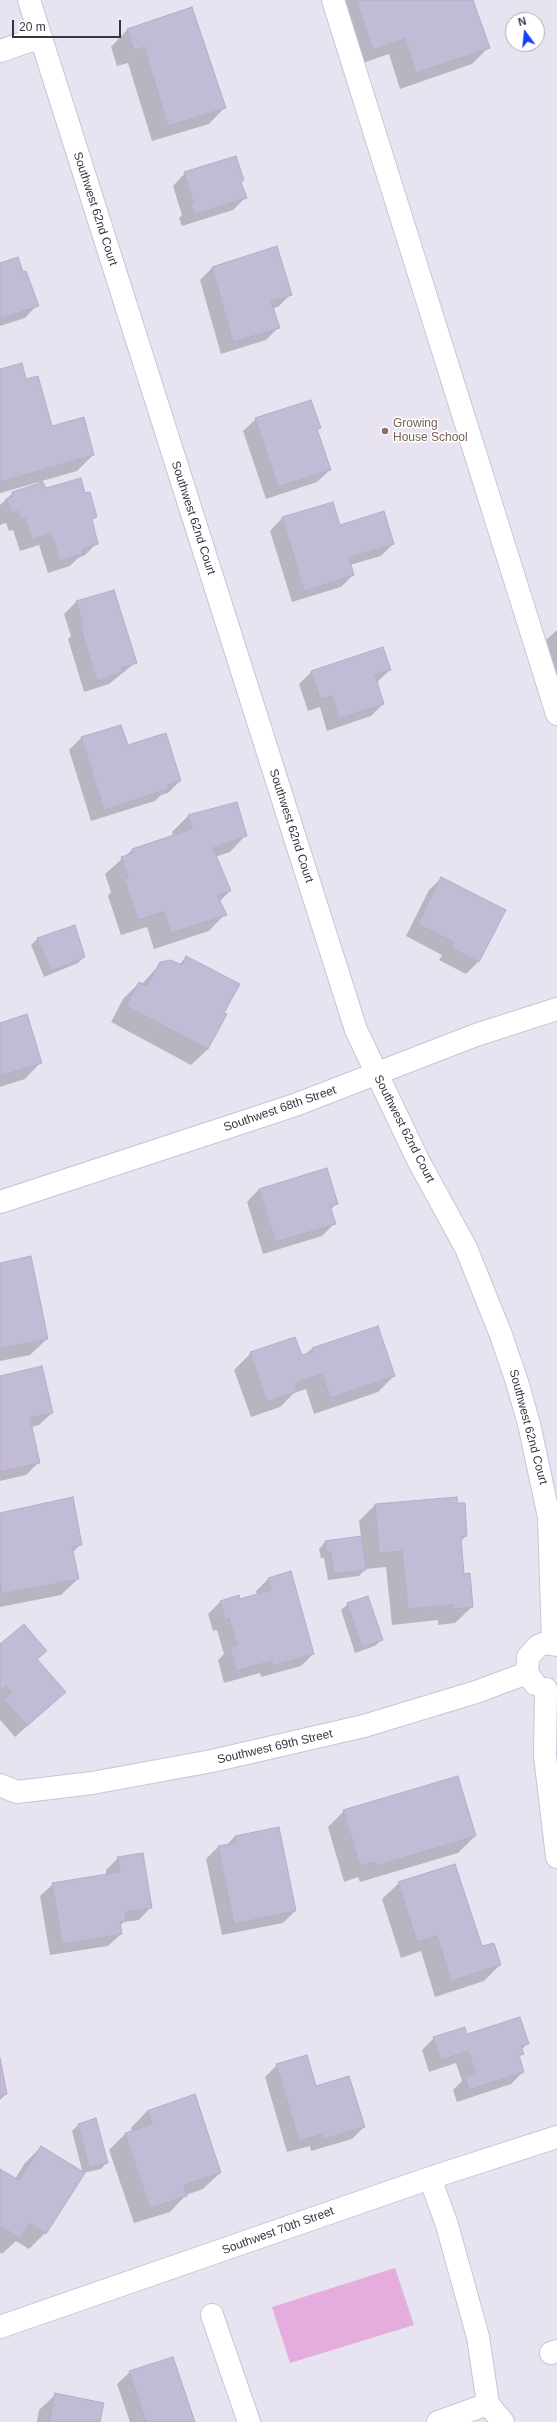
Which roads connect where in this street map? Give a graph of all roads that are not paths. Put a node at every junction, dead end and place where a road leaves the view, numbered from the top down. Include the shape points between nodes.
1 (29, 0) edge
2 (333, 0) edge
3 (41, 37) junction
4 (0, 51) edge
5 (557, 714) edge
6 (557, 1009) edge
7 (377, 1074) junction
8 (0, 1202) edge
9 (555, 1644) edge
10 (527, 1672) junction
11 (552, 1688) edge
12 (8, 1788) edge
13 (0, 1805) edge
14 (557, 1857) edge
15 (557, 2137) edge
16 (430, 2178) junction
17 (212, 2315) dead end
18 (0, 2327) edge
19 (488, 2404) junction
20 (249, 2422) edge
21 (438, 2422) edge
22 (503, 2422) edge

1 - 3 street, Southwest 62nd Court
2 - 5 street
3 - 4 street
3 - 7 street, Southwest 62nd Court via 356,1030
6 - 7 street, Southwest 68th Street via 476,1035
7 - 8 street, Southwest 68th Street via 295,1105
7 - 9 street, Southwest 62nd Court via 418,1160 466,1248 517,1382 549,1517
9 - 10 street via 545,1643 532,1651 526,1665
10 - 11 street via 534,1684
10 - 12 street, Southwest 69th Street via 450,1700 302,1741 149,1774
11 - 14 street via 545,1756
12 - 13 street, Southwest 69th Street
15 - 16 street, Southwest 70th Street
16 - 18 street, Southwest 70th Street
16 - 19 street via 478,2337
17 - 20 street
19 - 21 street
19 - 22 street

